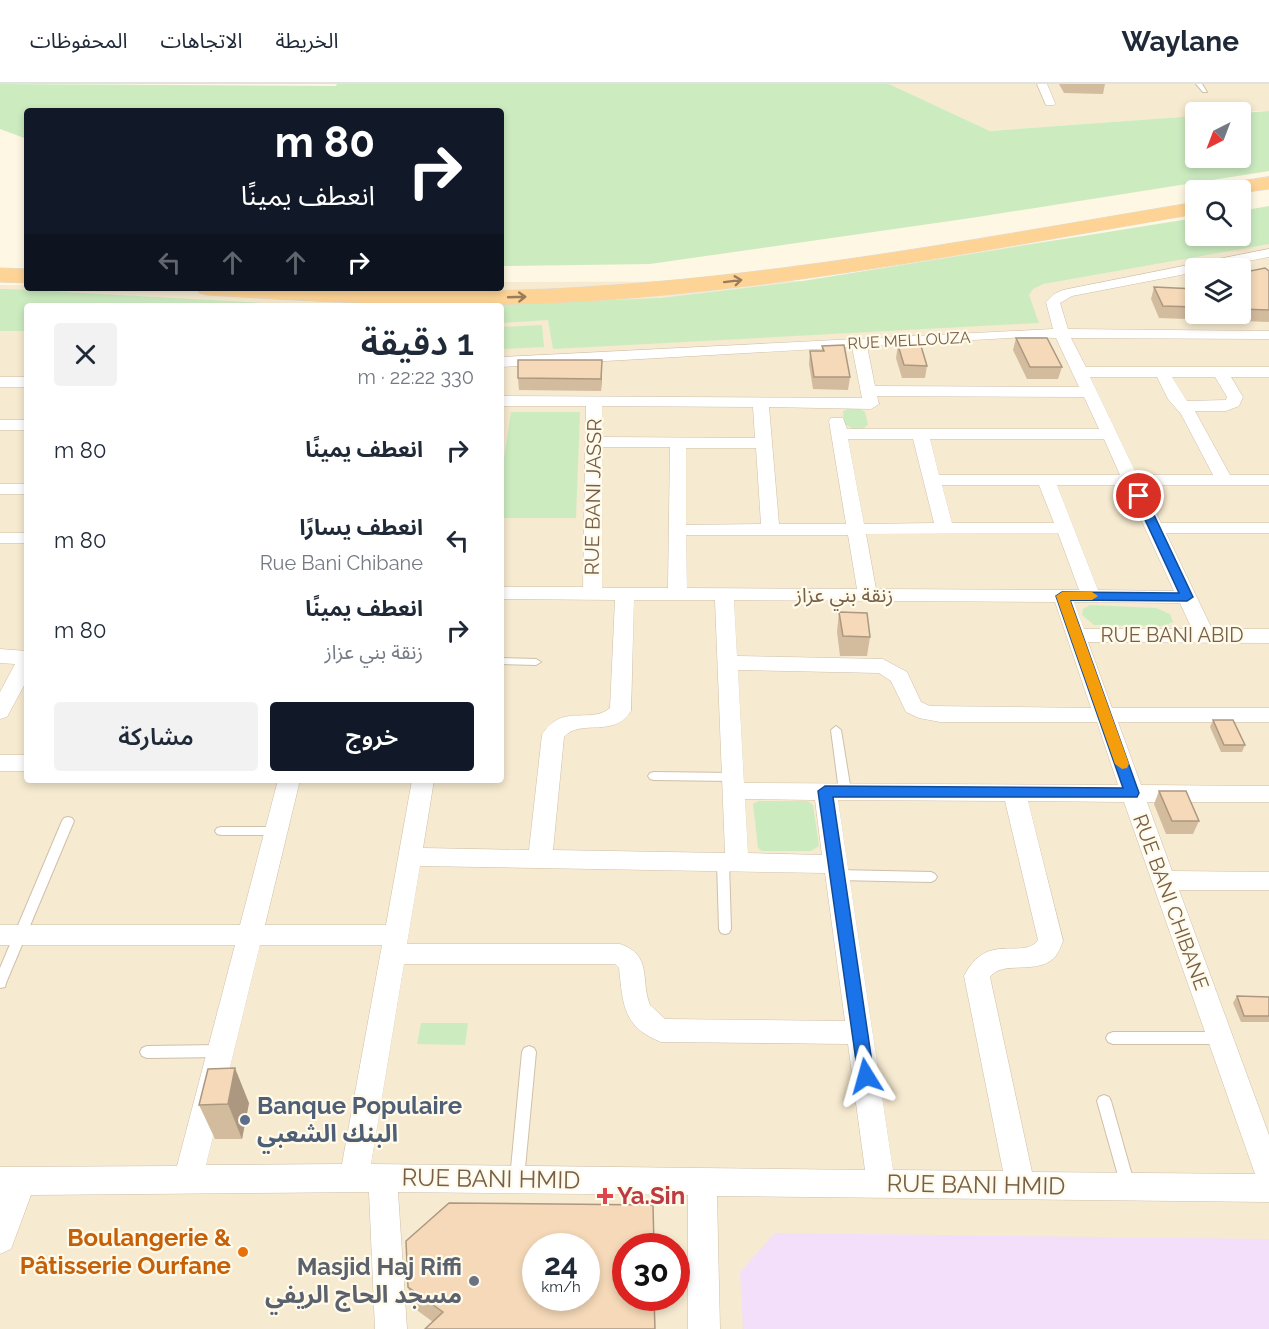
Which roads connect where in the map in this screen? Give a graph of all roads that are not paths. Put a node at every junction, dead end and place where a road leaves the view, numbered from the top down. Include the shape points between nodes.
1 (1042, 84) edge
2 (1199, 84) edge
3 (1205, 91) dead end
4 (1050, 103) dead end
5 (1269, 183) edge
6 (1251, 186) edge
7 (1269, 196) edge
8 (1185, 197) edge
9 (1251, 200) edge
10 (1269, 200) edge
11 (1251, 201) edge
12 (1185, 210) edge
13 (1269, 253) edge
14 (0, 262) edge
15 (24, 263) edge
16 (0, 275) edge
17 (24, 276) edge
18 (504, 282) edge
19 (259, 291) edge
20 (1062, 334) junction
21 (1268, 336) edge
22 (859, 342) junction
23 (504, 362) edge
24 (1081, 372) junction
25 (1162, 372) junction
26 (1220, 372) junction
27 (1269, 372) edge
28 (24, 382) edge
29 (2, 385) edge
30 (1090, 392) junction
31 (870, 397) junction
32 (504, 401) edge
33 (594, 401) junction
34 (760, 403) junction
35 (834, 403) junction
36 (1183, 406) junction
37 (0, 425) edge
38 (24, 425) edge
39 (839, 434) junction
40 (878, 434) junction
41 (920, 434) junction
42 (1110, 434) junction
43 (594, 442) junction
44 (678, 442) junction
45 (764, 443) junction
46 (932, 480) junction
47 (1046, 480) junction
48 (1132, 480) junction
49 (1224, 480) junction
50 (1269, 480) edge
51 (24, 484) edge
52 (0, 489) edge
53 (944, 528) junction
54 (1064, 528) junction
55 (1155, 528) junction
56 (1269, 528) edge
57 (856, 529) junction
58 (677, 530) junction
59 (770, 530) junction
60 (0, 538) edge
61 (24, 538) edge
62 (504, 593) edge
63 (592, 593) junction
64 (625, 593) junction
65 (677, 594) junction
66 (724, 594) junction
67 (868, 595) junction
68 (1062, 596) junction
69 (1090, 596) junction
70 (1187, 597) junction
71 (1076, 634) junction
72 (1205, 635) junction
73 (1269, 636) edge
74 (0, 656) edge
75 (24, 659) edge
76 (504, 661) edge
77 (536, 662) dead end
78 (727, 663) junction
79 (24, 665) edge
80 (0, 712) edge
81 (1104, 715) junction
82 (1269, 715) edge
83 (836, 730) dead end
84 (0, 763) edge
85 (24, 763) edge
86 (654, 776) dead end
87 (288, 783) edge
88 (422, 783) edge
89 (733, 784) junction
90 (835, 791) junction
91 (1014, 792) junction
92 (1132, 793) junction
93 (1269, 794) edge
94 (68, 821) dead end
95 (221, 831) dead end
96 (276, 831) junction
97 (410, 857) junction
98 (540, 859) junction
99 (730, 862) junction
100 (836, 869) junction
101 (931, 877) dead end
102 (1163, 880) junction
103 (1269, 880) edge
104 (725, 929) dead end
105 (10, 935) edge
106 (250, 935) junction
107 (395, 945) junction
108 (0, 983) edge
109 (859, 1033) junction
110 (1113, 1038) dead end
111 (1221, 1038) junction
112 (220, 1051) junction
113 (147, 1052) dead end
114 (529, 1052) dead end
115 (1104, 1101) dead end
116 (1269, 1174) edge
117 (369, 1178) junction
118 (188, 1179) junction
119 (517, 1179) junction
120 (10, 1181) edge
121 (702, 1181) junction
122 (881, 1184) junction
123 (1020, 1185) junction
124 (1128, 1186) junction
125 (1269, 1188) edge
126 (0, 1239) edge
127 (391, 1329) edge
128 (704, 1329) edge

1 - 4 street
2 - 3 lane
5 - 6 highway
7 - 9 highway
8 - 18 highway via 700,270
10 - 11 highway
19 -> 12 highway via 457,299 600,293 790,274
13 - 20 street via 1063,295 1053,302
14 - 15 highway
16 - 17 highway
20 - 21 street, RUE MELLOUZA
20 - 22 street, RUE MELLOUZA
20 - 24 street
22 - 23 street, RUE MELLOUZA
22 - 31 street
24 - 25 street
24 - 30 street
25 - 26 street
25 - 36 street
26 - 27 street
26 - 36 street via 1235,397 1233,403
28 - 29 street
30 - 31 street
30 - 42 street
31 - 35 street
31 - 40 street
32 - 33 street
33 - 34 street
33 - 43 street, RUE BANI JASSR
34 - 35 street
34 - 45 street
35 - 39 street
36 - 49 street
37 - 38 street
39 - 40 street
39 - 57 street
40 - 41 street
41 - 42 street
41 - 46 street
42 - 48 street
43 - 44 street
43 - 63 street, RUE BANI JASSR
44 - 45 street
44 - 58 street
45 - 59 street
46 - 47 street
46 - 53 street
47 - 48 street
47 - 54 street
48 - 49 street
48 - 55 street
49 - 50 street
51 - 52 street
53 - 54 street
53 - 57 street
54 - 69 street
55 - 56 street
55 - 70 street
57 - 59 street
57 - 67 street
58 - 59 street
58 - 65 street
60 - 61 street
62 - 63 street, زنقة بني عزاز
63 - 64 street, زنقة بني عزاز
64 - 65 street, زنقة بني عزاز
64 - 98 street via 620,711 604,721 567,723 556,729
65 - 66 street, زنقة بني عزاز
66 - 67 street, زنقة بني عزاز
66 - 78 street
67 - 68 street, زنقة بني عزاز
68 - 69 street, زنقة بني عزاز
68 - 71 street, RUE BANI CHIBANE
69 - 70 street, زنقة بني عزاز
70 - 72 street
71 - 72 street, RUE BANI ABID
71 - 81 street, RUE BANI CHIBANE
72 - 73 street, RUE BANI ABID
74 - 75 street
76 - 77 lane
78 - 81 street via 883,666 900,677 913,707 933,714
78 - 89 street
79 - 80 street
81 - 82 street
81 - 92 street, RUE BANI CHIBANE
83 - 90 lane
84 - 85 street
86 - 89 lane
87 - 96 street
88 - 97 street
89 - 90 street
89 - 99 street
90 - 91 street
90 - 100 street
91 - 92 street
91 - 123 street via 1051,941 1040,955 987,962 977,976
92 - 93 street
92 - 102 street, RUE BANI CHIBANE
94 - 105 lane
95 - 96 lane
96 - 106 street
97 - 98 street
97 - 107 street
98 - 99 street
99 - 100 street
99 - 104 lane
100 - 101 lane
100 - 109 street
102 - 103 street
102 - 111 street, RUE BANI CHIBANE
105 - 106 street
105 - 108 lane
106 - 107 street
106 - 112 street
107 - 109 street via 620,954 632,964 638,1012 651,1026 661,1030
107 - 117 street
109 - 122 street
110 - 111 lane
111 - 116 street, RUE BANI CHIBANE
112 - 113 lane
112 - 118 street
114 - 119 lane
115 - 124 lane
117 - 118 street, RUE BANI HMID
117 - 119 street, RUE BANI HMID
117 - 127 street
118 - 120 street, RUE BANI HMID
119 - 121 street, RUE BANI HMID
120 - 126 street
121 - 122 street, RUE BANI HMID
121 - 128 street
122 - 123 street, RUE BANI HMID
123 - 124 street, RUE BANI HMID
124 - 125 street, RUE BANI HMID

